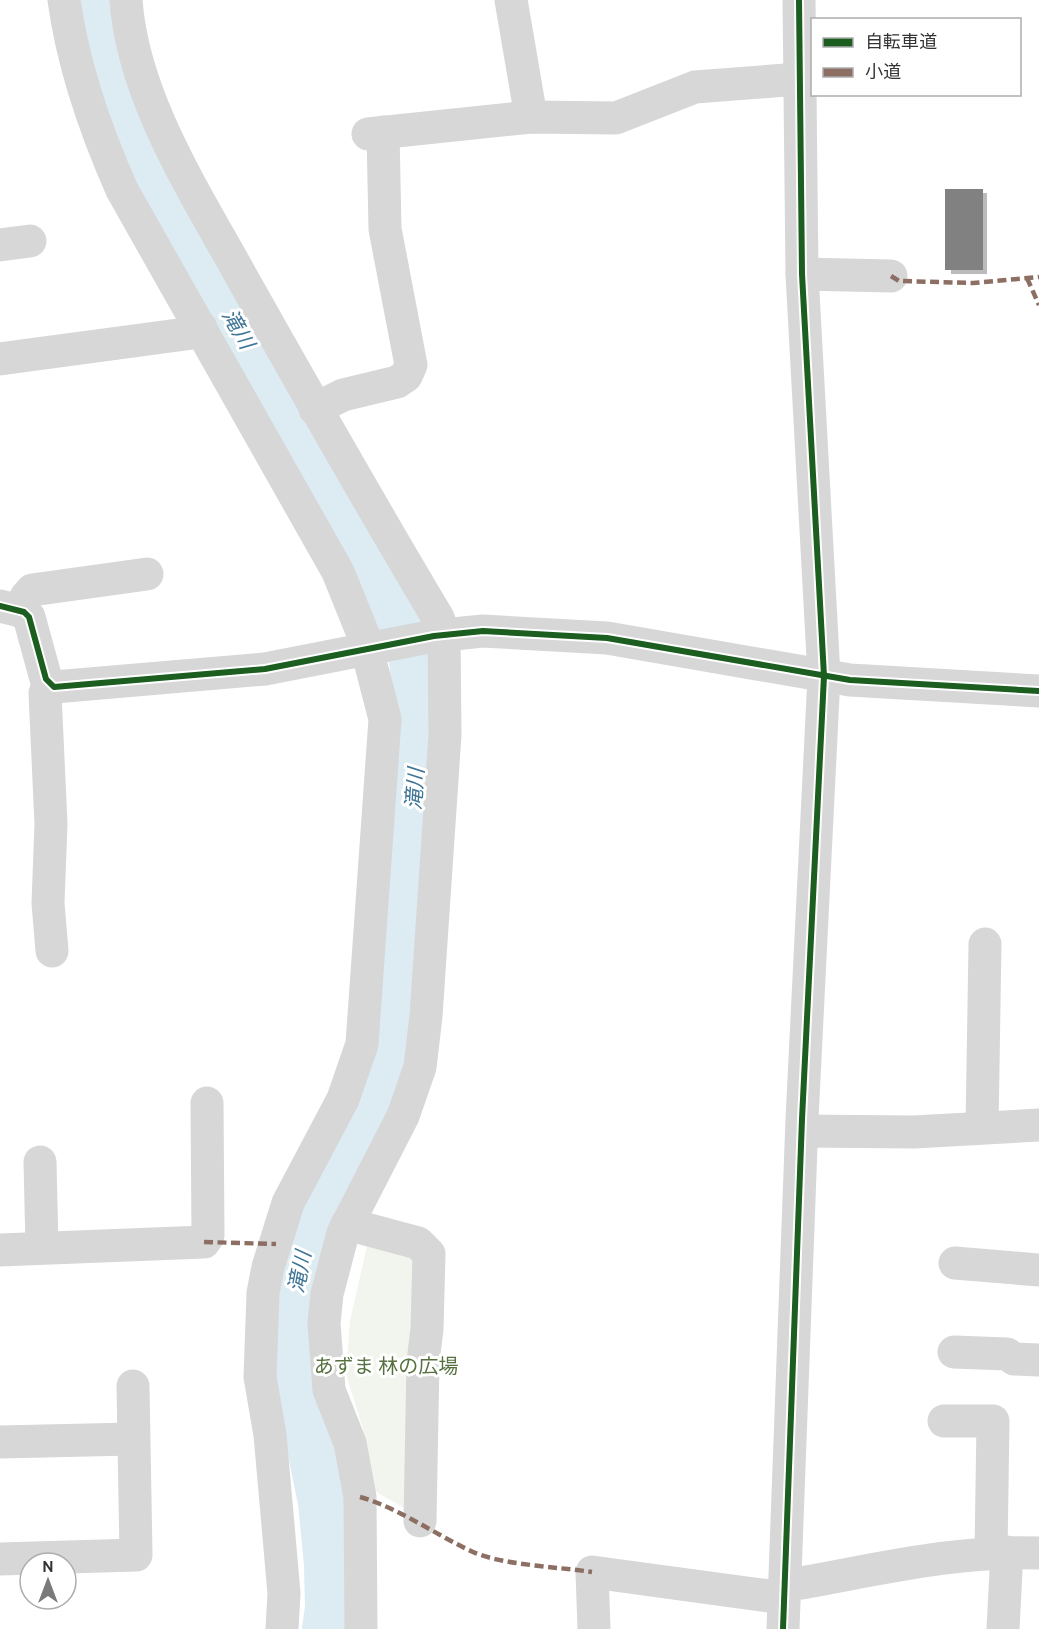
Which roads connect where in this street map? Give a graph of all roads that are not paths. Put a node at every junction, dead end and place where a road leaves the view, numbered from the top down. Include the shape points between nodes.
1 (64, 0) edge
2 (126, 0) edge
3 (511, 0) edge
4 (799, 0) edge
5 (799, 79) junction
6 (531, 117) junction
7 (802, 274) junction
8 (891, 276) dead end
9 (201, 328) junction
10 (0, 359) edge
11 (315, 409) junction
12 (147, 574) dead end
13 (10, 608) edge
14 (439, 635) junction
15 (372, 649) junction
16 (824, 676) junction
17 (49, 684) junction
18 (1039, 691) edge
19 (985, 944) dead end
20 (52, 951) dead end
21 (207, 1103) dead end
22 (1039, 1125) edge
23 (982, 1127) junction
24 (802, 1131) junction
25 (40, 1162) dead end
26 (347, 1224) junction
27 (42, 1247) junction
28 (0, 1250) edge
29 (955, 1263) dead end
30 (1039, 1270) edge
31 (954, 1352) dead end
32 (1039, 1360) edge
33 (133, 1386) dead end
34 (944, 1420) dead end
35 (132, 1438) junction
36 (0, 1442) edge
37 (420, 1521) dead end
38 (1012, 1553) edge
39 (0, 1559) edge
40 (784, 1603) edge
41 (282, 1629) edge
42 (361, 1629) edge
43 (594, 1629) edge
44 (1003, 1629) edge

1 - 9 street via 85,95 101,142 122,190
2 - 11 street via 145,86 163,131
3 - 6 street
4 - 5 street
5 - 6 street via 695,87 616,118
5 - 7 street
6 - 11 street via 376,133 385,229 411,365 406,376 397,382 343,395
7 - 8 street
7 - 16 street
9 - 10 street via 193,333
9 - 15 street via 338,572
11 - 14 street via 438,618
12 - 13 street via 32,590
13 - 17 street via 29,617
14 - 15 street
14 - 16 street via 483,631 607,638
14 - 26 street via 446,735 420,1067 403,1116
15 - 17 street via 224,674 65,688
15 - 41 street via 385,719 362,1044 343,1099 288,1203 263,1293 260,1377 270,1435 284,1593
16 - 18 street
16 - 24 street
17 - 20 street via 45,693
19 - 23 street
21 - 27 street via 208,1236 204,1242
22 - 23 street
23 - 24 street via 914,1132
24 - 40 street
25 - 27 street
26 - 37 street via 418,1243 429,1254
26 - 42 street via 327,1294 324,1348 329,1389 350,1443 360,1497
27 - 28 street
29 - 30 street
31 - 32 street
33 - 35 street
34 - 38 street via 993,1421
35 - 36 street
35 - 39 street via 136,1555
38 - 40 street via 934,1560 801,1583
38 - 44 street
40 - 43 street via 592,1572

